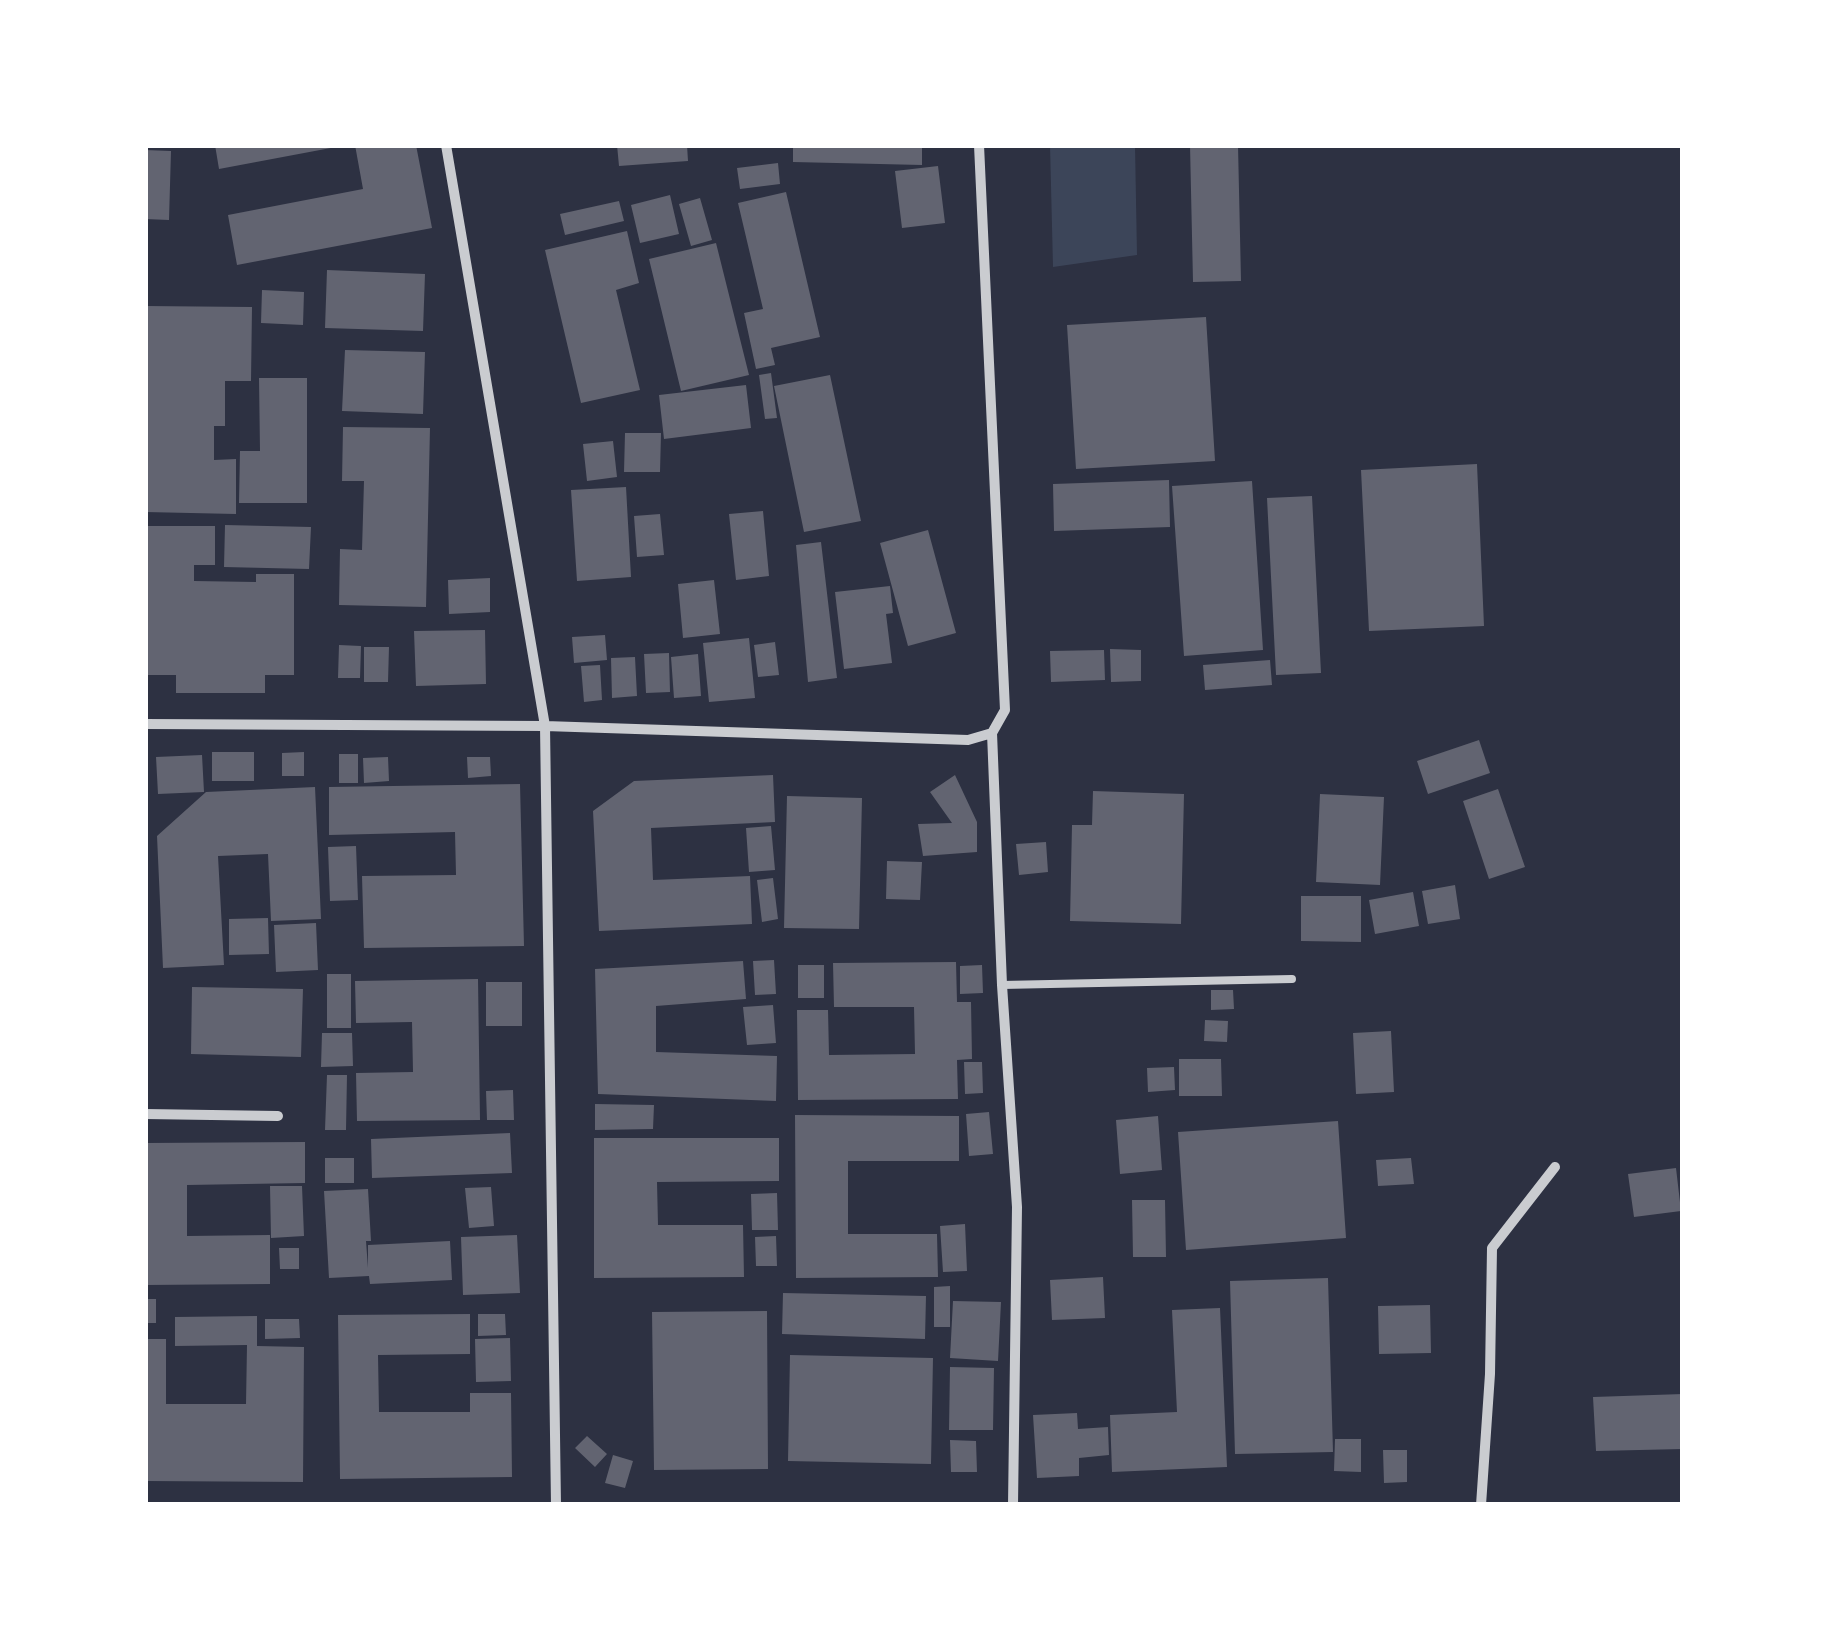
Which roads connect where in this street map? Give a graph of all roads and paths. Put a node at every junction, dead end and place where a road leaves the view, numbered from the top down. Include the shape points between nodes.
1 (446, 145) edge
2 (979, 145) edge
3 (145, 724) edge
4 (545, 726) junction
5 (992, 733) junction
6 (1292, 979) dead end
7 (1002, 985) junction
8 (145, 1114) edge
9 (278, 1116) dead end
10 (1555, 1168) dead end
11 (556, 1505) edge
12 (1013, 1505) edge
13 (1481, 1505) edge

1 - 4 street
2 - 5 street via 1005,710
3 - 4 street
4 - 5 street via 968,740
4 - 11 street
5 - 7 street
6 - 7 lane
7 - 12 street via 1017,1207
8 - 9 street
10 - 13 street via 1492,1248

